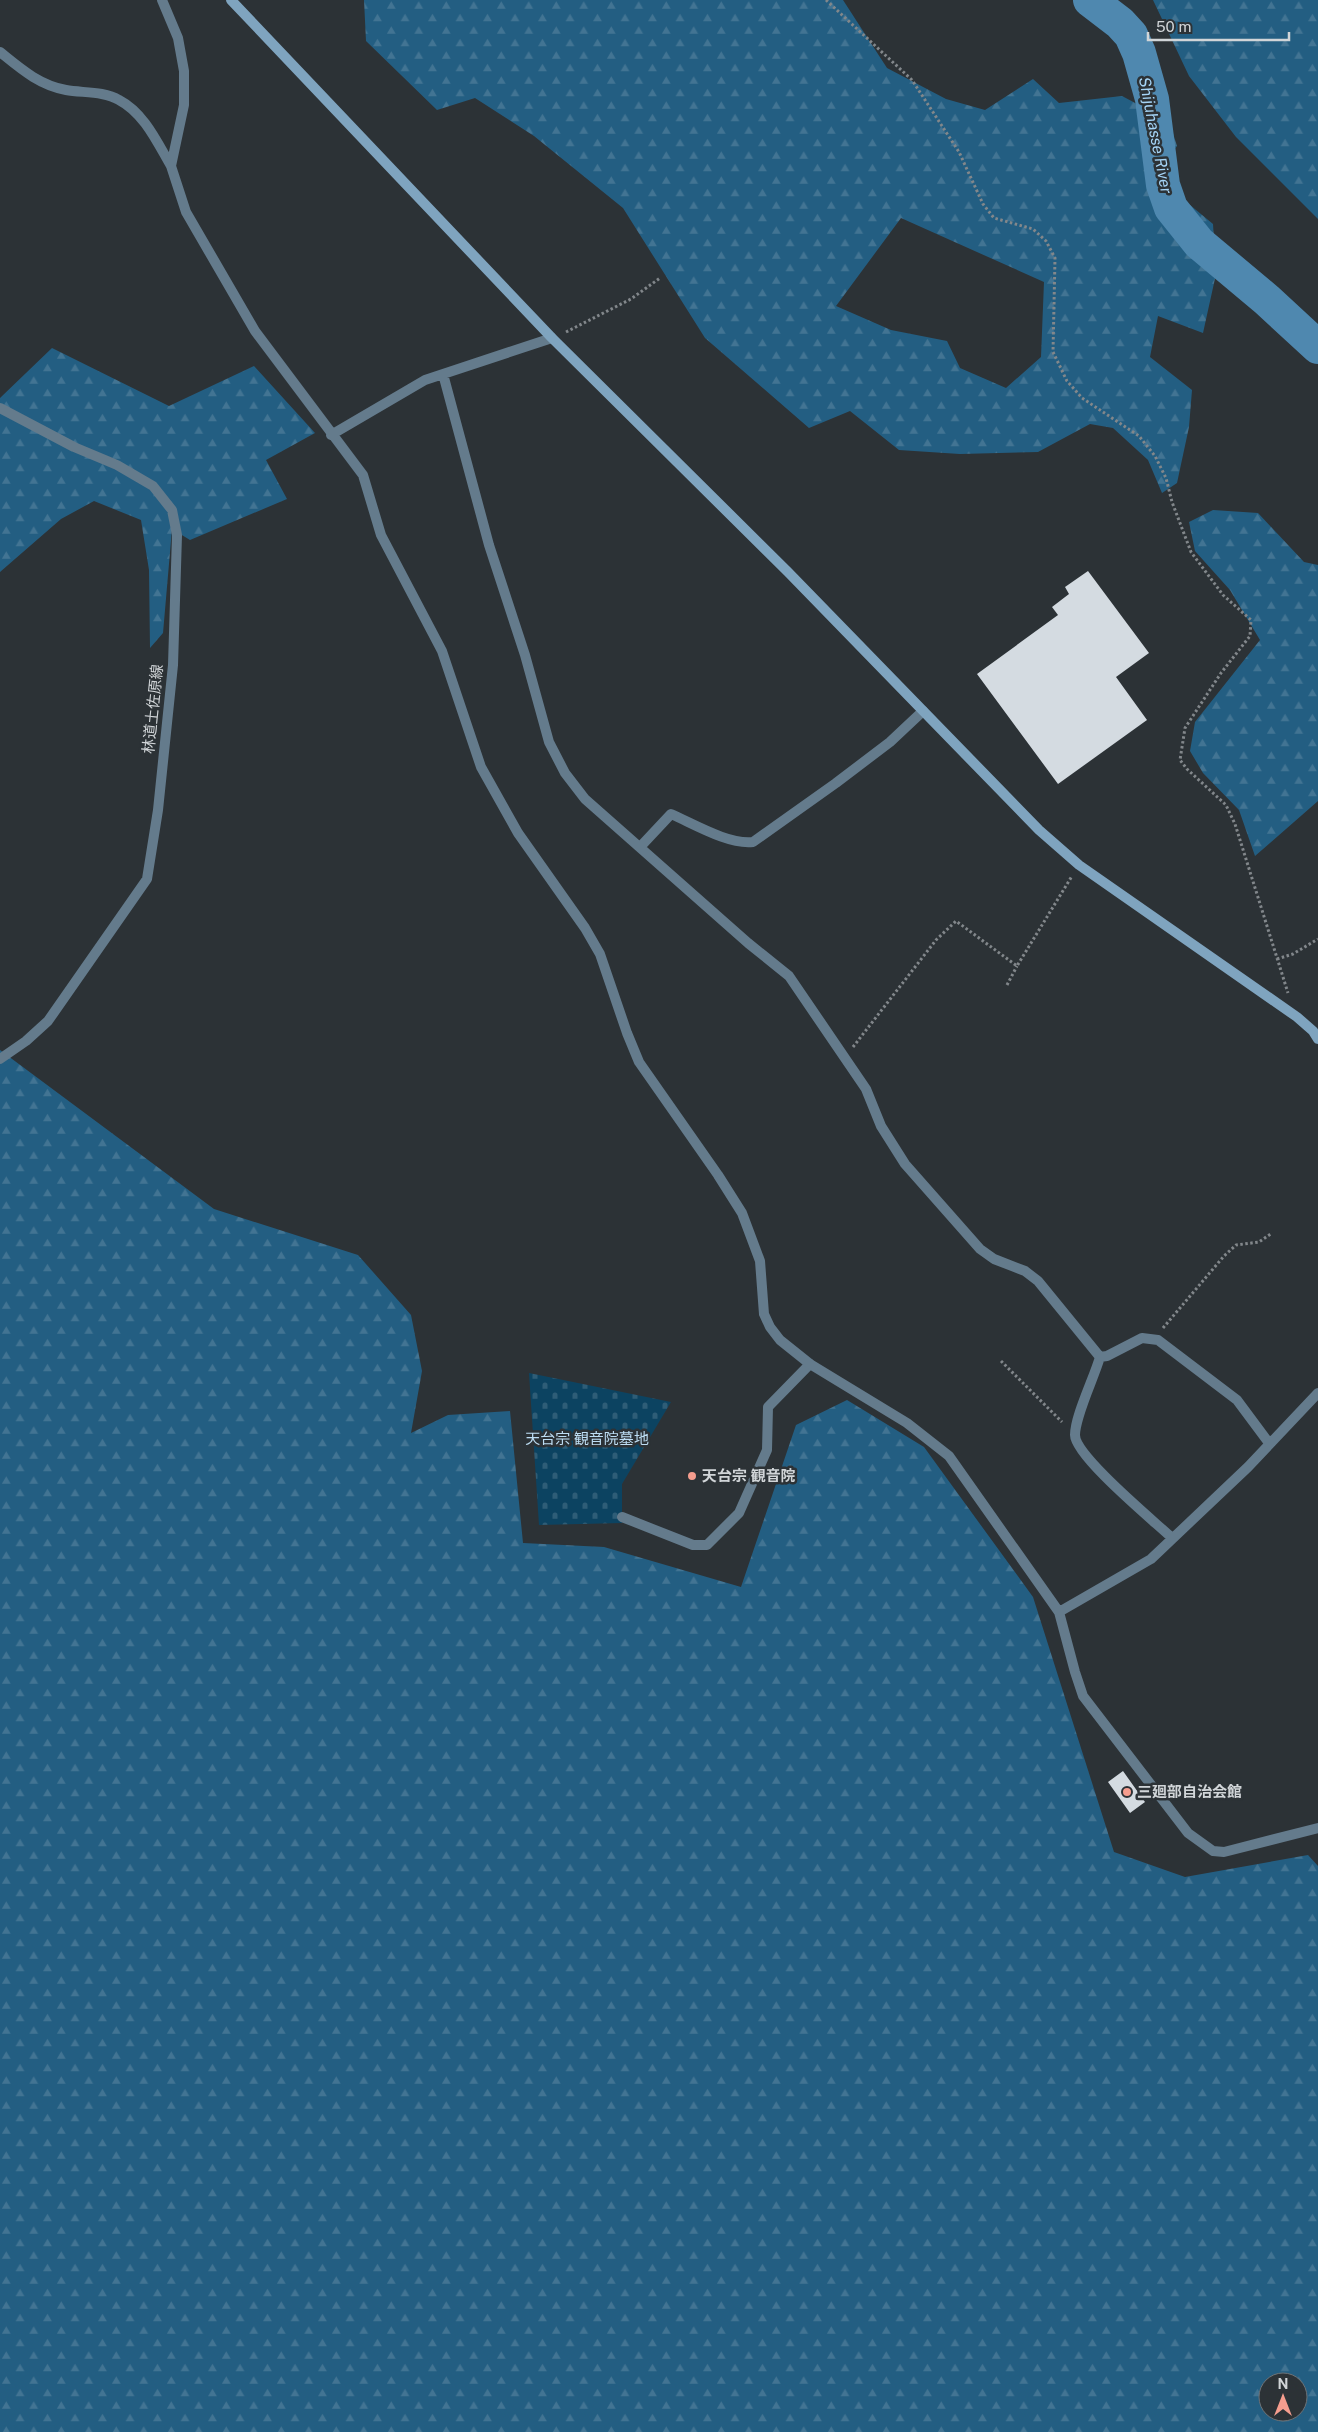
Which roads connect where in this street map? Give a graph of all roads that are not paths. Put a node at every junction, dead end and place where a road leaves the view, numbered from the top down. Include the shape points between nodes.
1 (162, 0) edge
2 (231, 0) edge
3 (0, 52) edge
4 (171, 166) junction
5 (552, 338) junction
6 (443, 374) junction
7 (0, 408) edge
8 (331, 435) junction
9 (923, 711) junction
10 (641, 846) junction
11 (1318, 1039) edge
12 (0, 1058) edge
13 (1100, 1357) junction
14 (810, 1364) junction
15 (1318, 1393) edge
16 (1269, 1443) junction
17 (622, 1517) dead end
18 (1172, 1538) junction
19 (1060, 1612) junction
20 (1318, 1828) edge

1 - 4 street via 178,38 184,71 184,104
2 - 5 street
3 - 4 street via 32,78 48,86 117,99 132,109 150,130
4 - 8 street via 186,212 254,331
5 - 6 street
5 - 9 street
6 - 8 street via 425,380
6 - 10 street via 489,546 525,655 549,742 565,772 585,798
7 - 12 street, 林道土佐原線 via 153,486 176,520 177,555 173,665 158,810 147,879 48,1020 26,1041
8 - 14 street via 363,475 381,535 442,651 481,767 518,833 600,954 640,1062 742,1214 760,1261 764,1314 770,1328
9 - 10 street via 852,772 753,842 732,840 671,814
9 - 11 street via 1079,865 1297,1017
10 - 13 street via 748,944 789,976 866,1089 881,1126 905,1164 980,1248 1038,1281
13 - 16 street via 1142,1338 1158,1340 1237,1400
13 - 18 street via 1075,1435 1080,1448
14 - 17 street via 768,1407 767,1450 739,1513 707,1545 692,1545
14 - 19 street via 907,1423 949,1456
15 - 16 street
16 - 18 street
18 - 19 street via 1151,1559
19 - 20 street via 1083,1696 1198,1842 1212,1851 1224,1852

